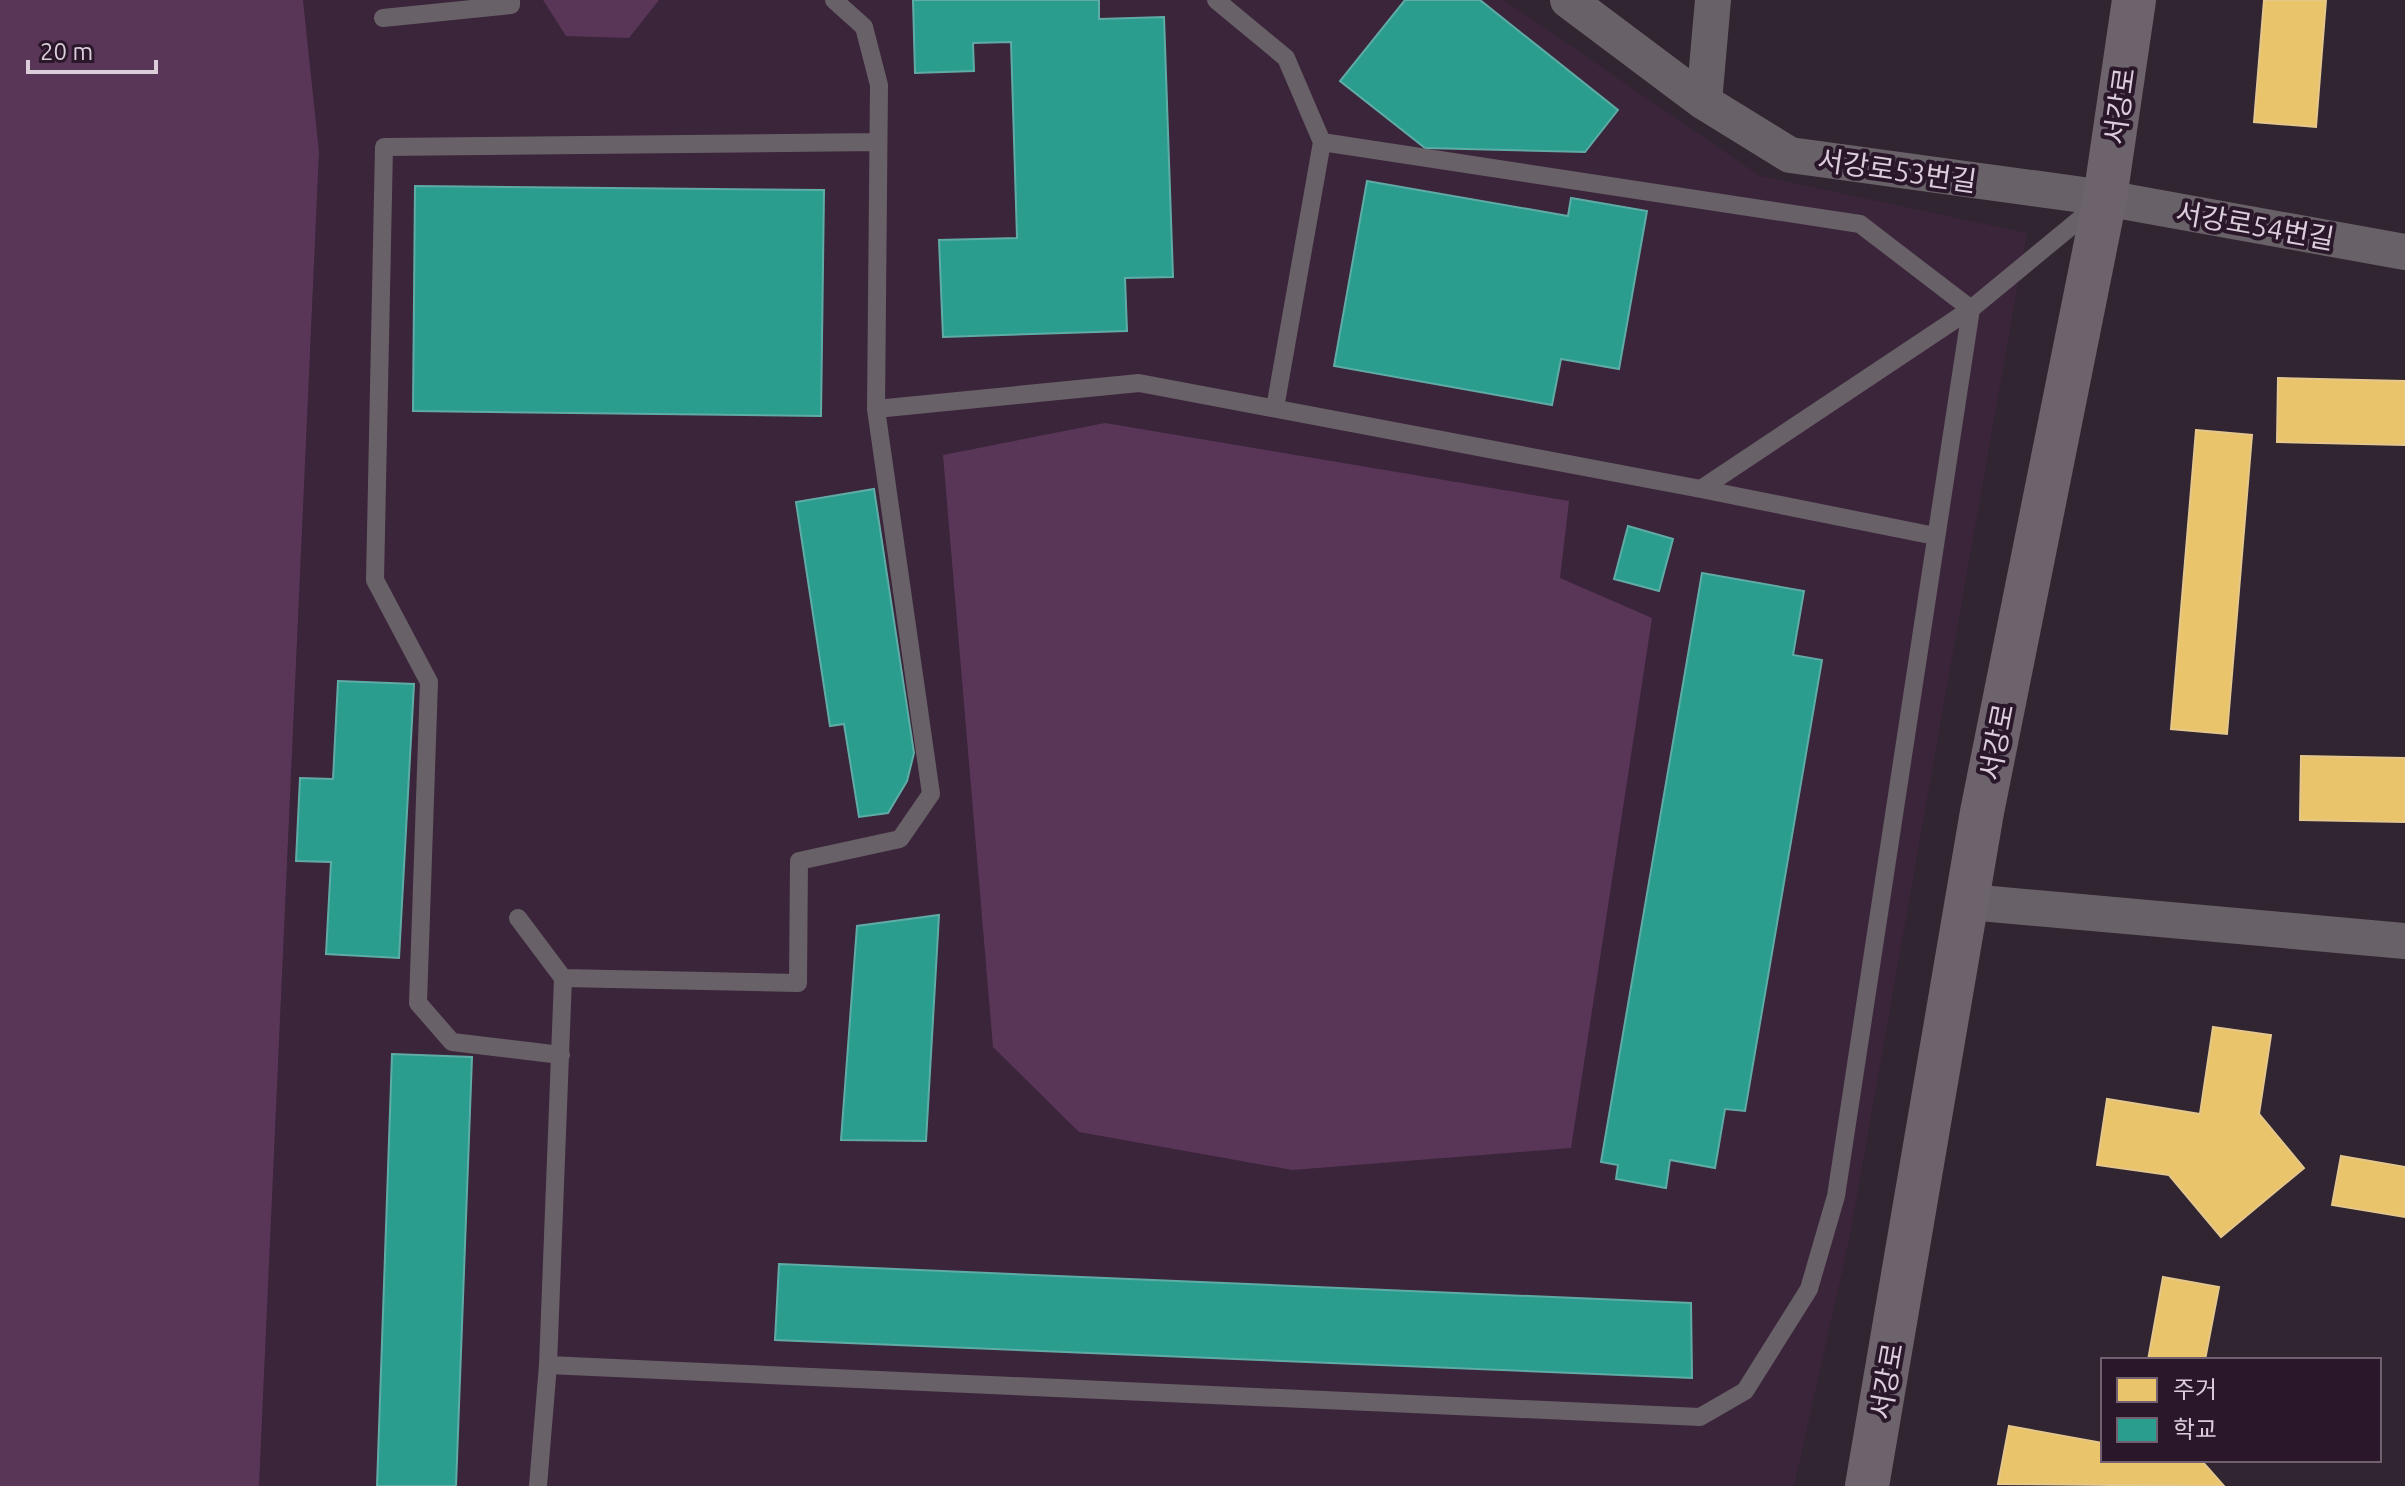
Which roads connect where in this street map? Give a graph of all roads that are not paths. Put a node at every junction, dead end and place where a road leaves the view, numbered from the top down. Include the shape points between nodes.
1 (511, 0) edge
2 (834, 0) edge
3 (1216, 0) edge
4 (1568, 0) edge
5 (1713, 0) edge
6 (2134, 0) edge
7 (383, 18) dead end
8 (1704, 102) junction
9 (878, 142) junction
10 (1322, 142) junction
11 (2105, 198) junction
12 (2405, 252) edge
13 (1971, 309) junction
14 (1275, 408) junction
15 (876, 409) junction
16 (1701, 489) junction
17 (1935, 536) junction
18 (1969, 902) junction
19 (518, 918) dead end
20 (2405, 941) edge
21 (563, 978) junction
22 (561, 1055) junction
23 (548, 1365) junction
24 (538, 1486) edge
25 (1867, 1486) edge

1 - 7 lane via 511,5
2 - 9 lane via 864,27 879,85
3 - 10 lane via 1286,58
4 - 8 street, 서강로53번길
5 - 8 street
6 - 11 main road, 서강로
8 - 11 street, 서강로53번길 via 1790,155
9 - 15 lane
9 - 22 lane via 384,147 375,580 429,682 418,1003 452,1042
10 - 13 lane via 1860,224
10 - 14 lane
11 - 12 street, 서강로54번길
11 - 13 lane
11 - 18 main road, 서강로 via 1982,812
13 - 16 lane
13 - 17 lane
14 - 15 lane via 1139,383
14 - 16 lane
15 - 21 lane via 931,794 900,839 799,861 798,983
16 - 17 lane
17 - 23 lane via 1836,1196 1809,1289 1745,1391 1700,1417
18 - 20 street
18 - 25 main road, 서강로
19 - 21 lane
21 - 22 lane
22 - 23 lane
23 - 24 lane

